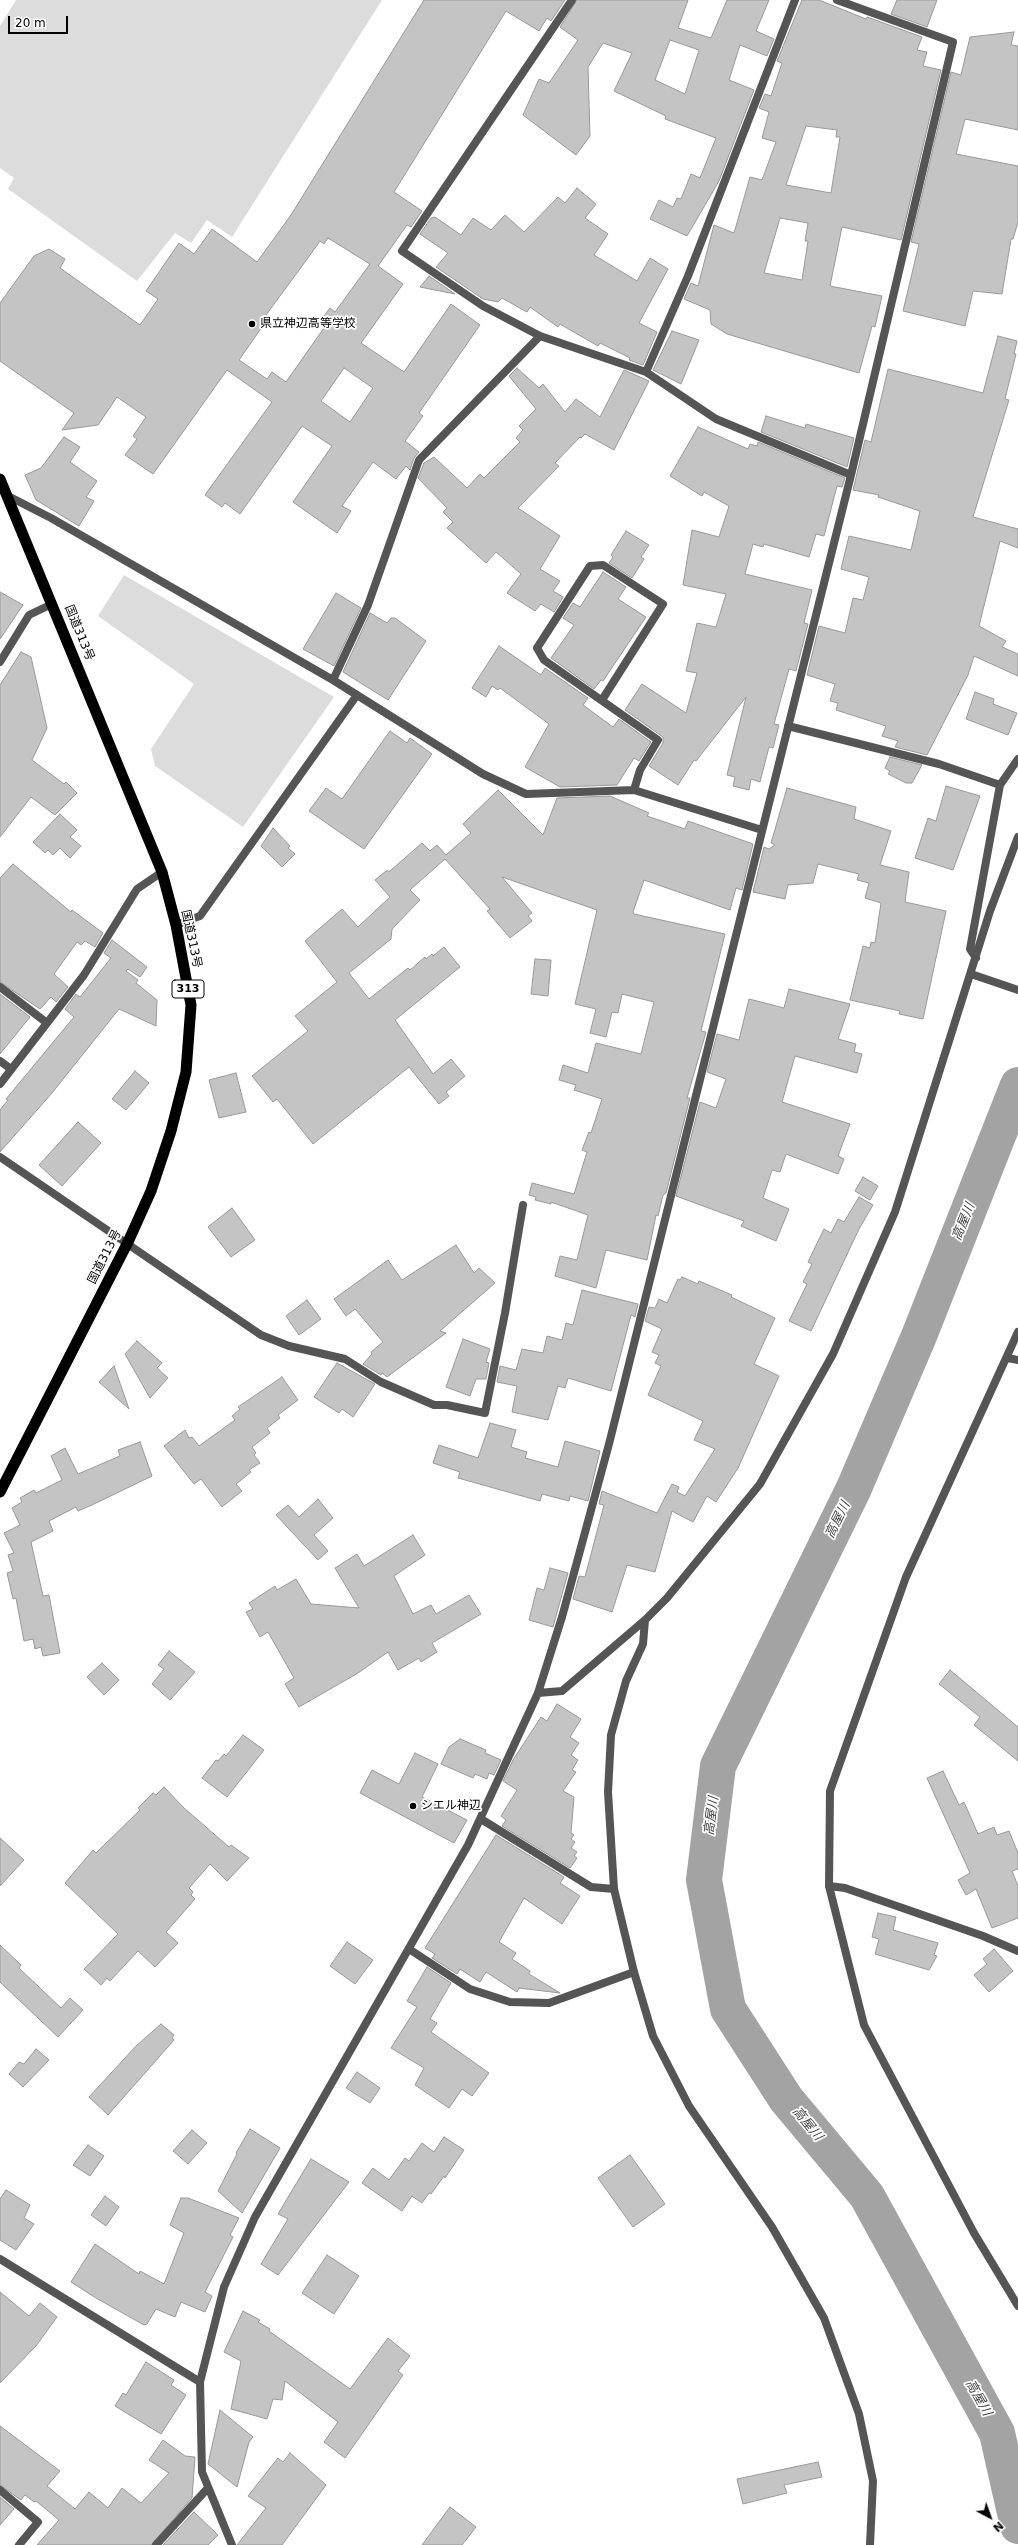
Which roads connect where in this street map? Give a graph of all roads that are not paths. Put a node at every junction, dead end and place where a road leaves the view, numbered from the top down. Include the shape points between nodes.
1 (572, 0) edge
2 (795, 0) edge
3 (837, 0) edge
4 (540, 336) junction
5 (646, 372) junction
6 (851, 475) junction
7 (0, 479) edge
8 (3, 493) edge
9 (52, 604) junction
10 (0, 662) edge
11 (333, 680) junction
12 (357, 695) junction
13 (602, 700) junction
14 (788, 726) junction
15 (1018, 759) edge
16 (1000, 785) junction
17 (634, 790) junction
18 (762, 830) junction
19 (1018, 837) edge
20 (162, 872) junction
21 (176, 925) junction
22 (976, 958) junction
23 (971, 974) junction
24 (0, 987) edge
25 (1018, 990) edge
26 (47, 1023) junction
27 (0, 1061) edge
28 (11, 1069) junction
29 (0, 1084) edge
30 (0, 1157) edge
31 (523, 1206) dead end
32 (128, 1242) junction
33 (1018, 1332) edge
34 (1008, 1358) junction
35 (1018, 1360) edge
36 (0, 1492) edge
37 (645, 1620) junction
38 (538, 1693) junction
39 (481, 1819) junction
40 (829, 1886) junction
41 (614, 1889) junction
42 (408, 1949) junction
43 (1018, 1951) edge
44 (634, 1972) junction
45 (0, 2259) edge
46 (1018, 2306) edge
47 (200, 2382) junction
48 (207, 2489) junction
49 (0, 2490) edge
50 (19, 2545) edge
51 (156, 2545) edge
52 (232, 2545) edge
53 (870, 2545) edge

1 - 4 street via 402,251 482,306
2 - 5 street via 688,276
3 - 6 street via 953,42
4 - 5 street
4 - 11 street via 419,460 368,605
5 - 6 street via 716,419
6 - 14 street
7 - 8 highway, 国道313号 / 313
8 - 9 highway, 国道313号 / 313
8 - 11 street
9 - 10 street via 29,615
9 - 20 highway, 国道313号 / 313
11 - 12 street
12 - 17 street via 483,774 526,794
12 - 21 street via 200,916
13 - 13 street via 663,604 603,565 590,566 537,648 544,660
13 - 17 street via 658,740 640,770
14 - 16 street via 939,764
14 - 18 street
15 - 16 street
16 - 22 street via 970,949
17 - 18 street
18 - 38 street via 609,1444 562,1617
19 - 22 street via 990,911
20 - 21 highway, 国道313号 / 313
20 - 26 street via 137,889 84,975
21 - 32 highway, 国道313号 / 313 via 191,1005 186,1072 171,1131 151,1191
22 - 23 street
23 - 25 street
23 - 37 street via 895,1212 833,1354 760,1484 667,1598
24 - 26 street
26 - 28 street
27 - 28 street
28 - 29 street
30 - 32 street
31 - 32 street via 505,1313 484,1413 434,1404 381,1382 344,1359 289,1346 261,1335
32 - 36 highway, 国道313号 / 313
33 - 34 street
34 - 35 street
34 - 40 street via 906,1577 830,1791
37 - 38 street via 562,1691
37 - 41 street via 643,1644 626,1681 612,1735 608,1792
38 - 39 street
39 - 41 street via 591,1887
39 - 42 street
40 - 43 street via 852,1891 984,1936
40 - 46 street via 864,2025 974,2233
41 - 44 street
42 - 44 street via 470,1989 510,2002 549,2003
42 - 47 street via 255,2217 224,2287
44 - 53 street via 653,2036 689,2106 772,2227 824,2318 859,2414 873,2481
45 - 47 street
47 - 48 street via 202,2472
48 - 51 street
48 - 52 street
49 - 50 street via 38,2522

